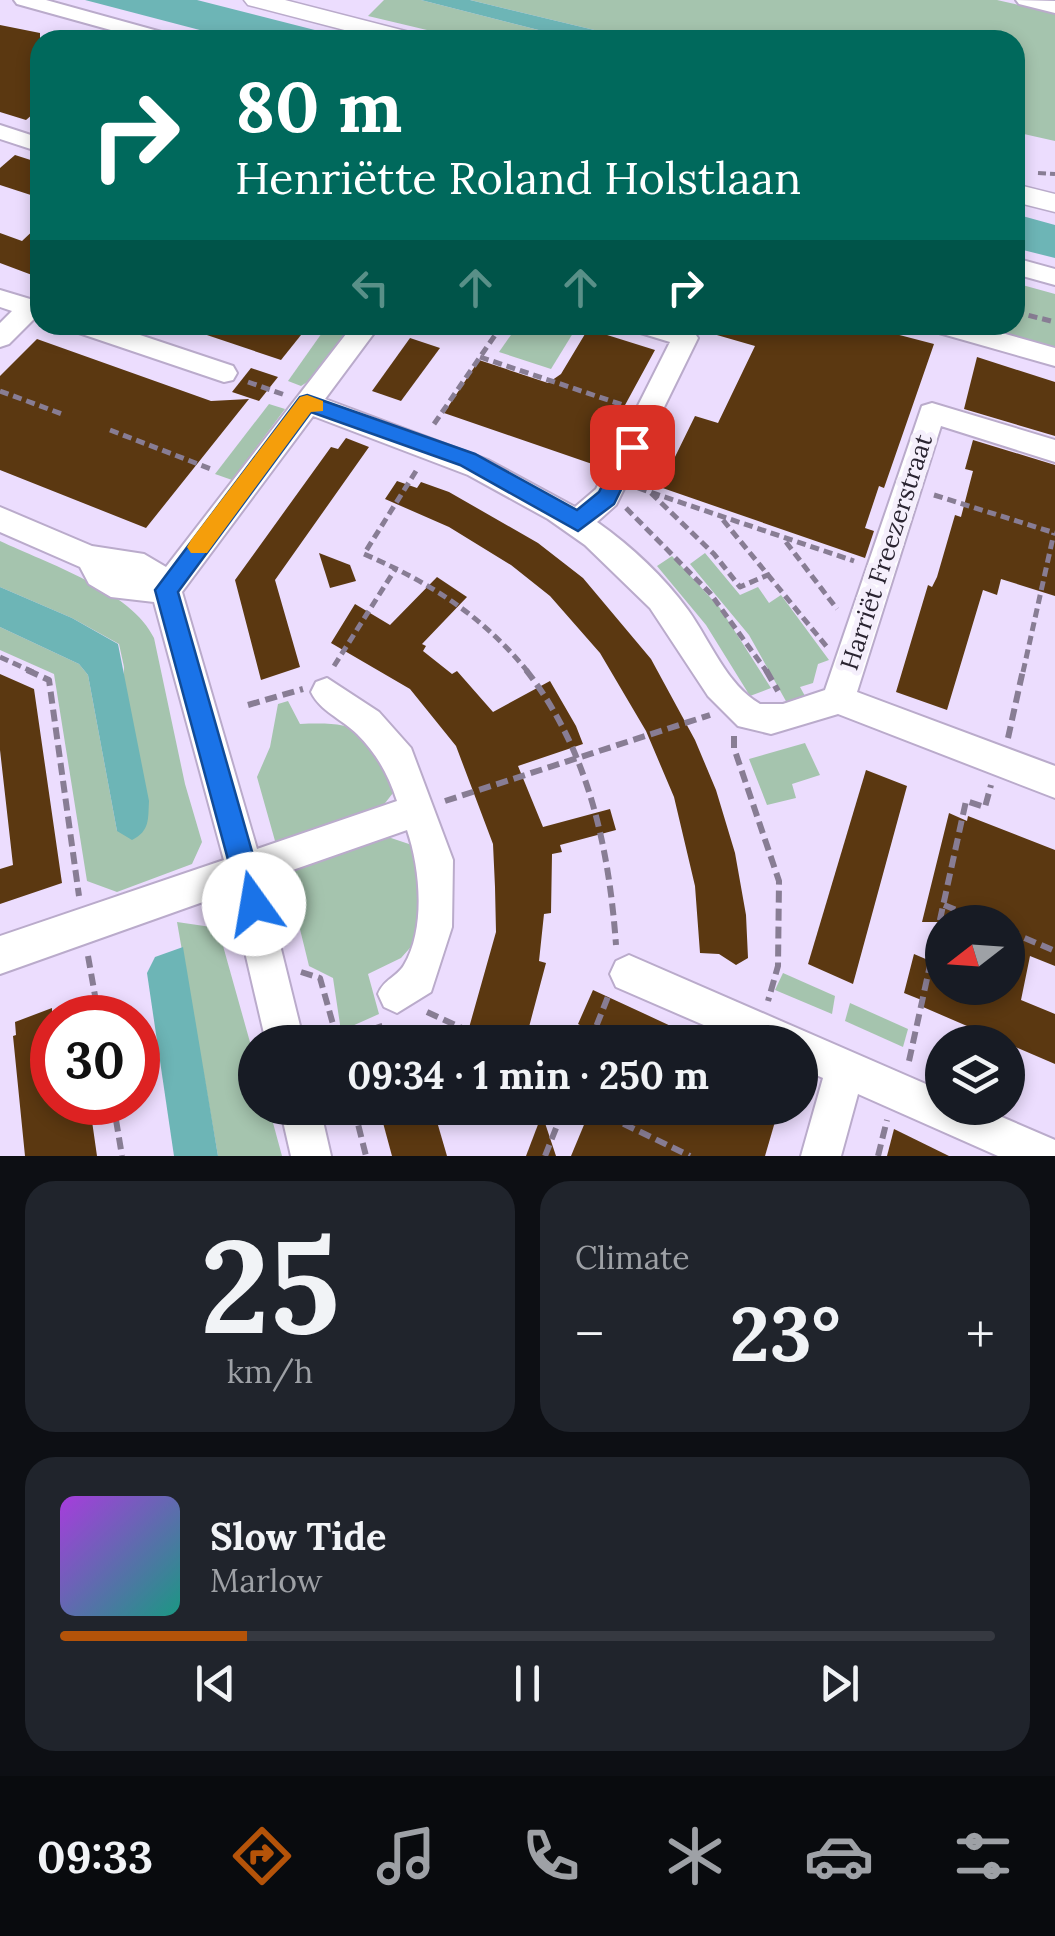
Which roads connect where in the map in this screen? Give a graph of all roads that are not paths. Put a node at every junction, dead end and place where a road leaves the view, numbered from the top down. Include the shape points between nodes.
1 (24, 0) edge
2 (256, 0) edge
3 (1026, 0) edge
4 (1055, 7) edge
5 (132, 30) edge
6 (373, 30) edge
7 (1, 134) edge
8 (30, 142) edge
9 (1025, 184) edge
10 (1055, 188) edge
11 (1025, 196) edge
12 (1055, 203) edge
13 (1025, 269) edge
14 (1055, 277) edge
15 (0, 298) edge
16 (30, 307) edge
17 (30, 313) edge
18 (112, 335) edge
19 (359, 335) edge
20 (675, 335) edge
21 (977, 335) edge
22 (0, 338) edge
23 (1055, 357) edge
24 (224, 373) road end
25 (307, 402) junction
26 (1055, 451) edge
27 (0, 519) edge
28 (578, 522) junction
29 (166, 590) junction
30 (322, 682) road end
31 (838, 700) junction
32 (1055, 782) edge
33 (418, 810) junction
34 (246, 870) junction
35 (0, 954) edge
36 (618, 972) road end
37 (405, 1009) road end
38 (281, 1025) edge
39 (746, 1025) edge
40 (818, 1056) edge
41 (844, 1068) junction
42 (304, 1125) edge
43 (311, 1156) edge
44 (822, 1156) edge
45 (1045, 1156) edge

1 - 5 street
2 - 6 street
3 - 4 street
7 - 8 street
9 - 10 street
11 - 12 street
13 - 14 street
15 - 16 street
17 - 22 street
18 - 24 street
19 - 25 street
20 - 28 street via 684,338 611,489
21 - 23 street
25 - 28 street via 422,453 496,474
25 - 29 street
26 - 31 street, Harriët Freezerstraat via 932,413
27 - 29 street via 90,558 100,575 122,588
28 - 31 street via 674,615 735,706 762,720
29 - 34 street
30 - 33 street via 399,759
31 - 32 street
33 - 34 street
33 - 37 street via 435,860 434,927
34 - 35 street
34 - 38 street
36 - 39 street
40 - 41 street
41 - 44 street
41 - 45 street
42 - 43 street

